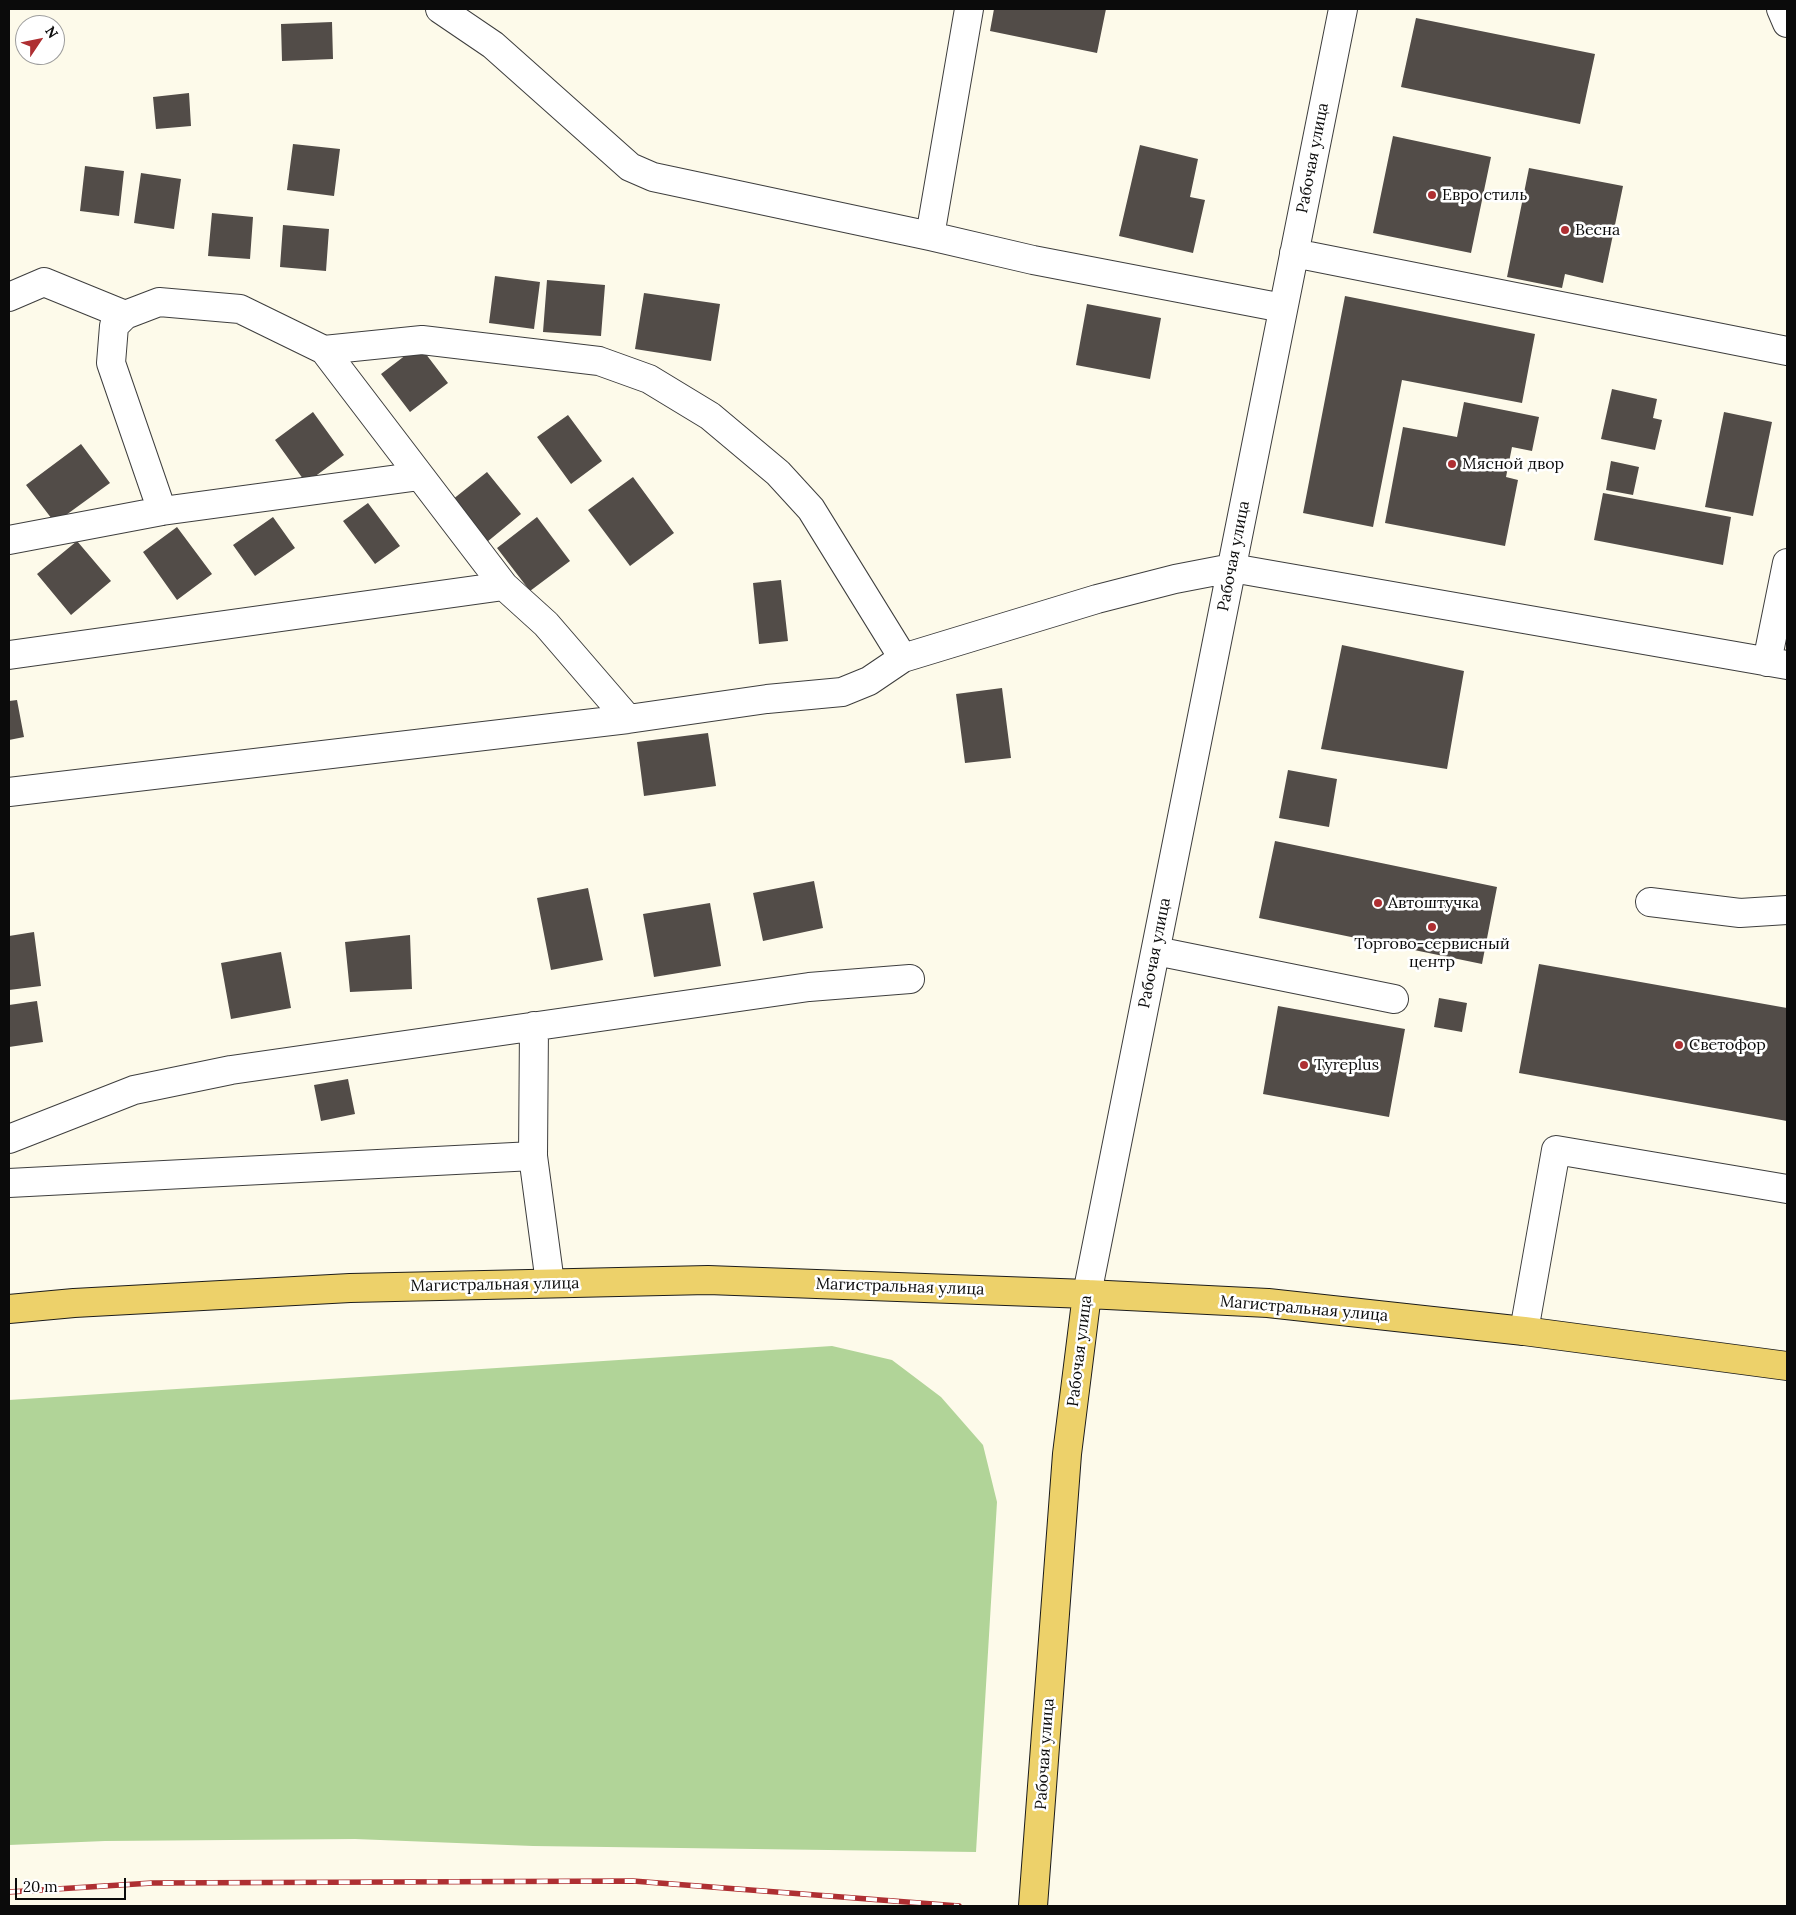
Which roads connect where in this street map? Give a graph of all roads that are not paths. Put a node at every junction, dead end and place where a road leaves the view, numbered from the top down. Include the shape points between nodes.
1 (440, 9) edge
2 (969, 9) edge
3 (1343, 9) edge
4 (1781, 9) edge
5 (1787, 23) edge
6 (930, 236) junction
7 (1294, 253) junction
8 (9, 297) edge
9 (1283, 308) junction
10 (125, 315) junction
11 (324, 350) junction
12 (1787, 351) edge
13 (420, 476) junction
14 (162, 512) junction
15 (9, 540) edge
16 (1787, 563) edge
17 (1232, 568) junction
18 (504, 586) junction
19 (9, 655) edge
20 (903, 658) junction
21 (1777, 663) edge
22 (628, 719) junction
23 (9, 792) edge
24 (1650, 902) dead end
25 (1787, 910) edge
26 (1156, 951) junction
27 (910, 979) dead end
28 (1394, 999) dead end
29 (534, 1026) junction
30 (9, 1139) edge
31 (533, 1156) junction
32 (9, 1182) edge
33 (1787, 1188) edge
34 (550, 1283) junction
35 (1087, 1294) junction
36 (9, 1309) edge
37 (1524, 1331) junction
38 (1787, 1366) edge
39 (1033, 1906) edge

1 - 6 street via 493,45 630,167 653,177
2 - 6 street
3 - 7 street, Рабочая улица
4 - 5 street
6 - 9 street via 1033,260
7 - 9 street, Рабочая улица
7 - 12 street
8 - 10 street via 44,282
9 - 17 street, Рабочая улица
10 - 11 street via 159,302 240,309
10 - 14 street via 114,326 111,364
11 - 13 street
11 - 20 street via 422,340 599,361 649,379 710,416 778,473 811,509
13 - 14 street
13 - 18 street
14 - 15 street
16 - 21 street
17 - 20 street via 1097,599
17 - 21 street
17 - 26 street, Рабочая улица
18 - 19 street
18 - 22 street via 546,624
20 - 22 street via 869,681 842,692
22 - 23 street
24 - 25 street via 1740,912
26 - 28 street
26 - 35 street, Рабочая улица
27 - 29 street via 809,987
29 - 30 street via 231,1070 134,1090
29 - 31 street
31 - 32 street
31 - 34 street
33 - 37 street via 1556,1150
34 - 35 main road, Магистральная улица via 708,1280
34 - 36 main road, Магистральная улица via 350,1288
35 - 37 main road, Магистральная улица via 1268,1303
35 - 39 main road, Рабочая улица via 1067,1454
37 - 38 main road, Магистральная улица

